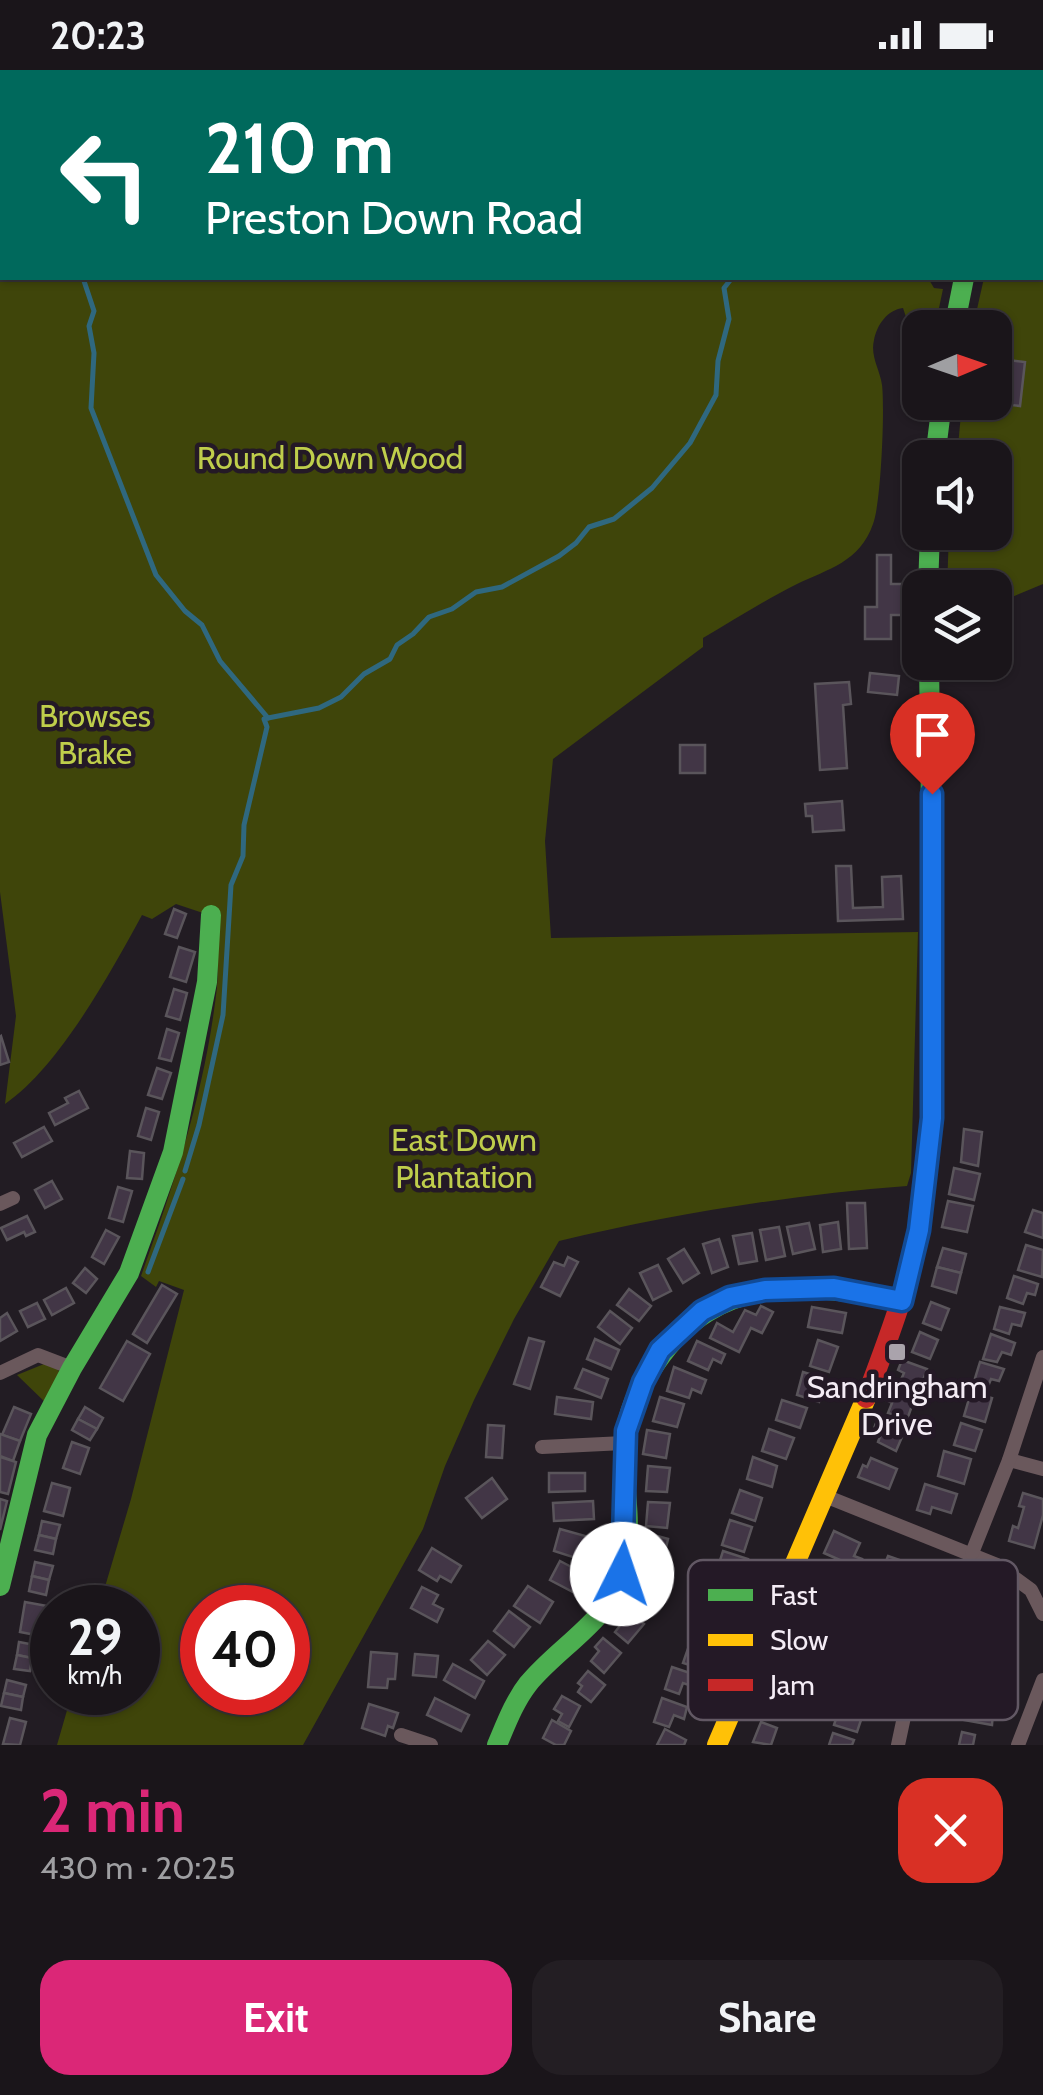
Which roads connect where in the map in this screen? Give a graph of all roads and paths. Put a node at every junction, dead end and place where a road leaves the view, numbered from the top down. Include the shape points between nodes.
1 (964, 280) edge
2 (958, 310) edge
3 (929, 680) edge
4 (211, 915) dead end
5 (902, 1301) junction
6 (1043, 1357) edge
7 (72, 1368) junction
8 (0, 1373) edge
9 (624, 1443) junction
10 (542, 1447) dead end
11 (1009, 1460) junction
12 (1043, 1469) edge
13 (825, 1496) junction
14 (972, 1553) junction
15 (795, 1560) edge
16 (987, 1560) edge
17 (1018, 1580) edge
18 (0, 1586) edge
19 (1043, 1614) edge
20 (1043, 1680) edge
21 (727, 1720) edge
22 (903, 1720) edge
23 (401, 1735) dead end
24 (430, 1745) edge
25 (497, 1745) edge
26 (717, 1745) edge
27 (898, 1745) edge
28 (1018, 1745) edge

1 - 2 street
3 - 5 street via 934,1079 926,1184
4 - 7 street via 205,997 173,1152 129,1273
5 - 9 street via 834,1288 765,1290 702,1311 660,1350 630,1413
5 - 13 street
6 - 11 street
7 - 8 street via 38,1354
7 - 18 street via 38,1436
9 - 10 street
9 - 25 street via 622,1574 587,1627 527,1685
11 - 12 street
11 - 14 street
13 - 14 street
13 - 15 street
14 - 16 street
17 - 19 street
20 - 28 street
21 - 26 street
22 - 27 street
23 - 24 street

